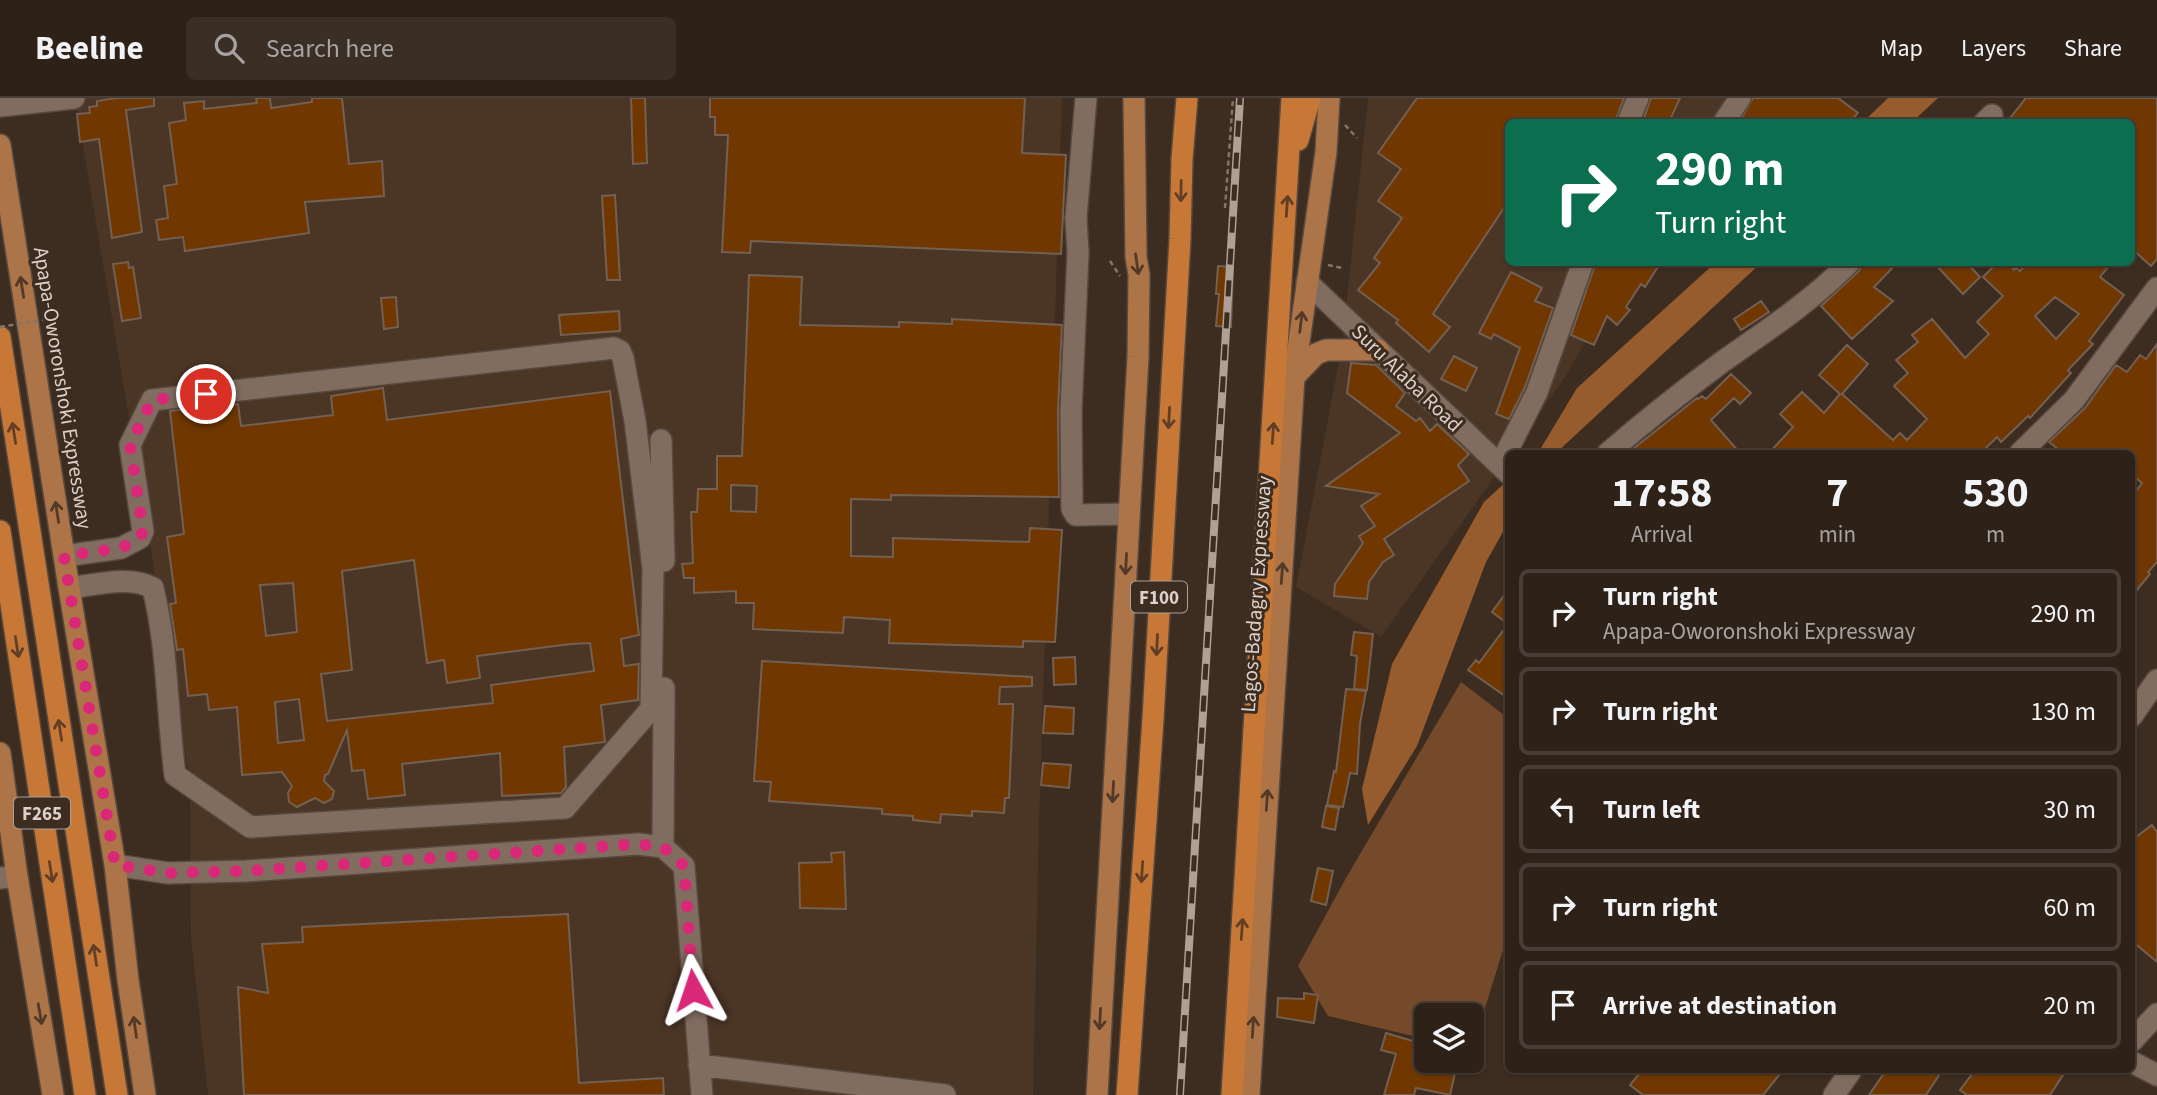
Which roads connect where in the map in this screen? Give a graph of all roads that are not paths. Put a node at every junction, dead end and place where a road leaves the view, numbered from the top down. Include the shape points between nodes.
1 (74, 98) edge
2 (1086, 98) edge
3 (1174, 98) edge
4 (1187, 98) edge
5 (1292, 98) edge
6 (1310, 98) edge
7 (1329, 98) edge
8 (1638, 98) edge
9 (1740, 98) edge
10 (1130, 102) edge
11 (0, 106) edge
12 (1629, 119) edge
13 (1726, 119) edge
14 (0, 145) edge
15 (1182, 159) junction
16 (1289, 172) junction
17 (1582, 266) edge
18 (1846, 266) edge
19 (1307, 282) junction
20 (2157, 288) edge
21 (0, 337) edge
22 (1378, 350) junction
23 (1294, 377) junction
24 (661, 440) dead end
25 (1514, 450) edge
26 (1612, 450) edge
27 (2023, 450) edge
28 (1505, 469) edge
29 (1129, 514) junction
30 (0, 531) edge
31 (64, 556) junction
32 (69, 588) junction
33 (2157, 680) edge
34 (2135, 712) edge
35 (0, 753) edge
36 (663, 847) junction
37 (115, 865) junction
38 (8, 877) edge
39 (2157, 1014) edge
40 (2135, 1038) edge
41 (2135, 1064) edge
42 (699, 1065) junction
43 (1849, 1073) edge
44 (2157, 1075) edge
45 (53, 1095) edge
46 (85, 1095) edge
47 (117, 1095) edge
48 (145, 1095) edge
49 (702, 1095) edge
50 (945, 1095) edge
51 (1097, 1095) edge
52 (1127, 1095) edge
53 (1232, 1095) edge
54 (1249, 1095) edge
55 (1834, 1095) edge

1 - 11 street
2 - 29 street via 1076,218 1072,509 1076,515
3 - 15 highway
4 - 15 highway, F100
5 - 16 highway, Lagos-Badagry Expressway
6 - 16 highway
7 - 19 main road, Lagos-Badagry Expressway
8 - 12 street
9 - 13 street
10 -> 29 main road via 1139,275
31 -> 14 main road, Apapa-Oworonshoki Expressway
15 -> 52 highway, F100 via 1153,719
53 -> 16 highway, Lagos-Badagry Expressway
17 - 25 street
18 - 26 street
19 - 22 street, Suru Alaba Road
23 -> 19 main road, Lagos-Badagry Expressway
20 - 27 street via 2074,400
47 -> 21 highway, F265
22 - 23 main road via 1326,350
22 - 28 street, Suru Alaba Road
54 -> 23 main road, Lagos-Badagry Expressway
24 - 36 street
29 -> 51 main road
30 -> 46 highway, F265
31 - 32 main road, Apapa-Oworonshoki Expressway
31 - 32 street via 121,548 140,538 143,531 130,445 152,400 614,348 620,351 635,421 653,568 652,709 565,808 250,827 175,775 161,620 153,588 125,582
32 - 37 main road, Apapa-Oworonshoki Expressway
33 - 34 street
35 - 38 main road
36 - 37 street via 638,844 246,871 168,873
36 - 42 street via 684,866
48 -> 37 main road, Apapa-Oworonshoki Expressway
38 -> 45 main road
39 - 40 street
41 - 44 street
42 - 49 street
42 - 50 street
43 - 55 street

